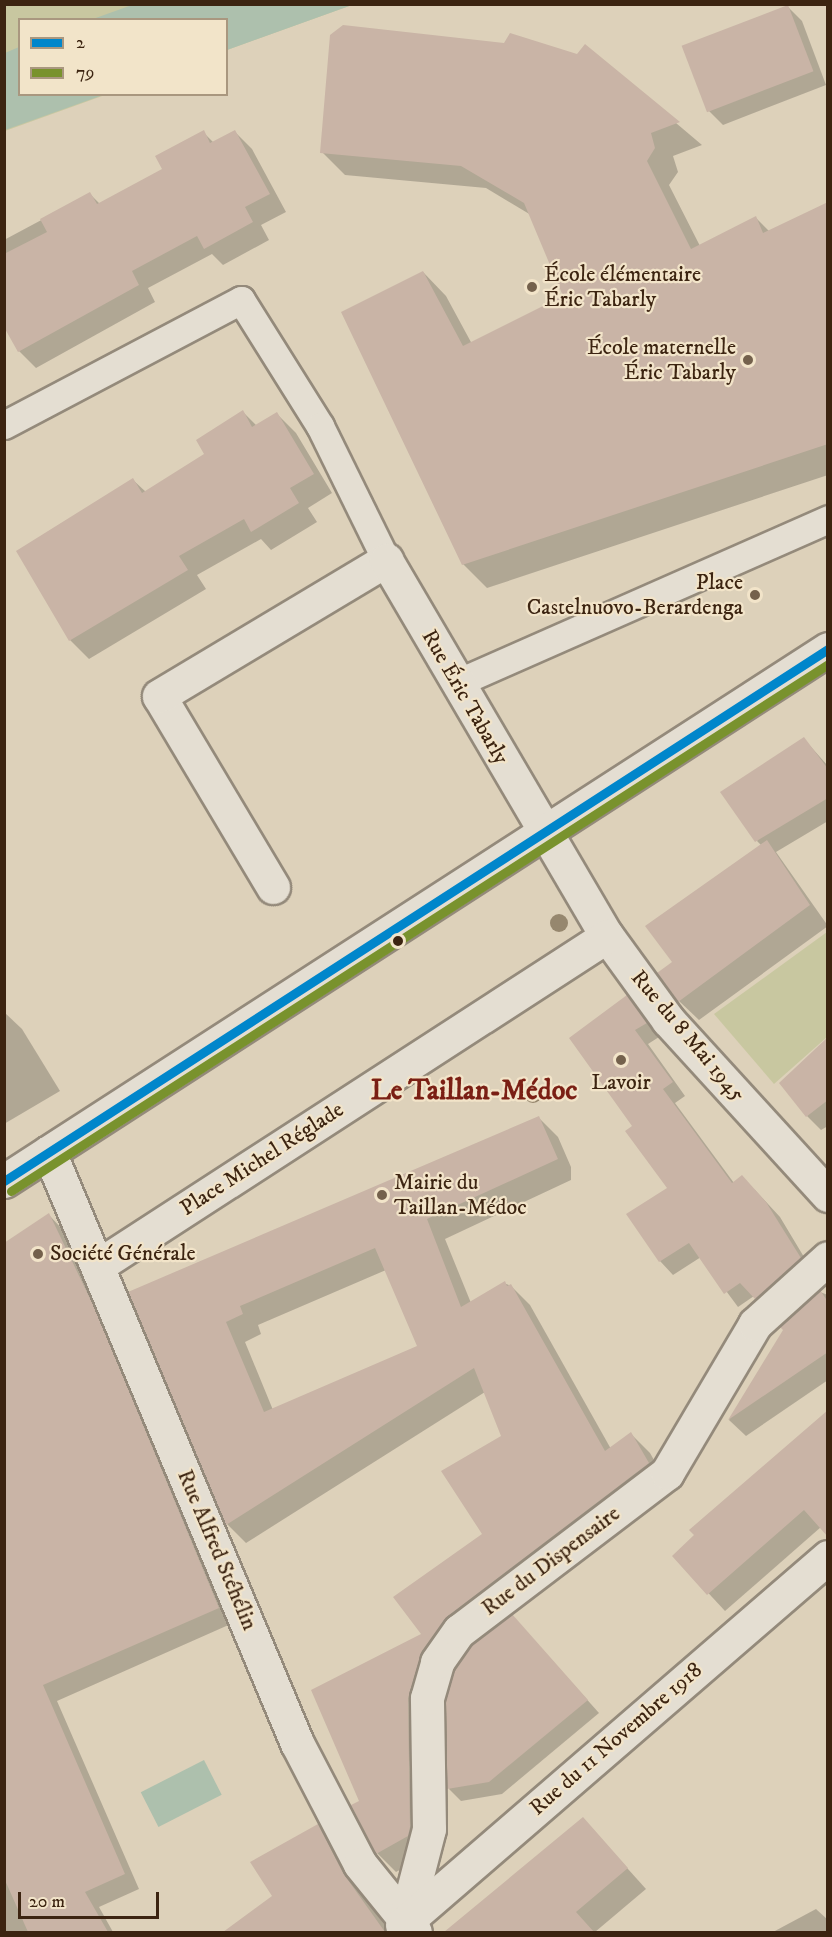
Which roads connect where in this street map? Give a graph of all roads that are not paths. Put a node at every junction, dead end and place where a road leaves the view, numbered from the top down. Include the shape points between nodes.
1 (4, 425) edge
2 (828, 519) edge
3 (386, 560) junction
4 (828, 649) edge
5 (457, 683) junction
6 (544, 835) junction
7 (273, 888) dead end
8 (607, 936) junction
9 (49, 1152) junction
10 (4, 1181) edge
11 (828, 1195) edge
12 (828, 1258) edge
13 (99, 1265) junction
14 (828, 1557) edge
15 (406, 1929) edge

1 - 3 lane via 242,300 320,426
2 - 5 lane
3 - 5 street, Rue Éric Tabarly
3 - 7 street via 159,696
4 - 6 street
5 - 6 street, Rue Éric Tabarly
6 - 8 street, Rue du 8 Mai 1945
6 - 9 street
8 - 11 street, Rue du 8 Mai 1945 via 668,1020
8 - 13 street, Place Michel Réglade
9 - 10 street
9 - 13 street, Rue Alfred Stéhélin
12 - 15 street, Rue du Dispensaire via 755,1324 667,1473 459,1631 437,1662 427,1698 429,1829
13 - 15 street, Rue Alfred Stéhélin via 297,1743 360,1864
14 - 15 street, Rue du 11 Novembre 1918

